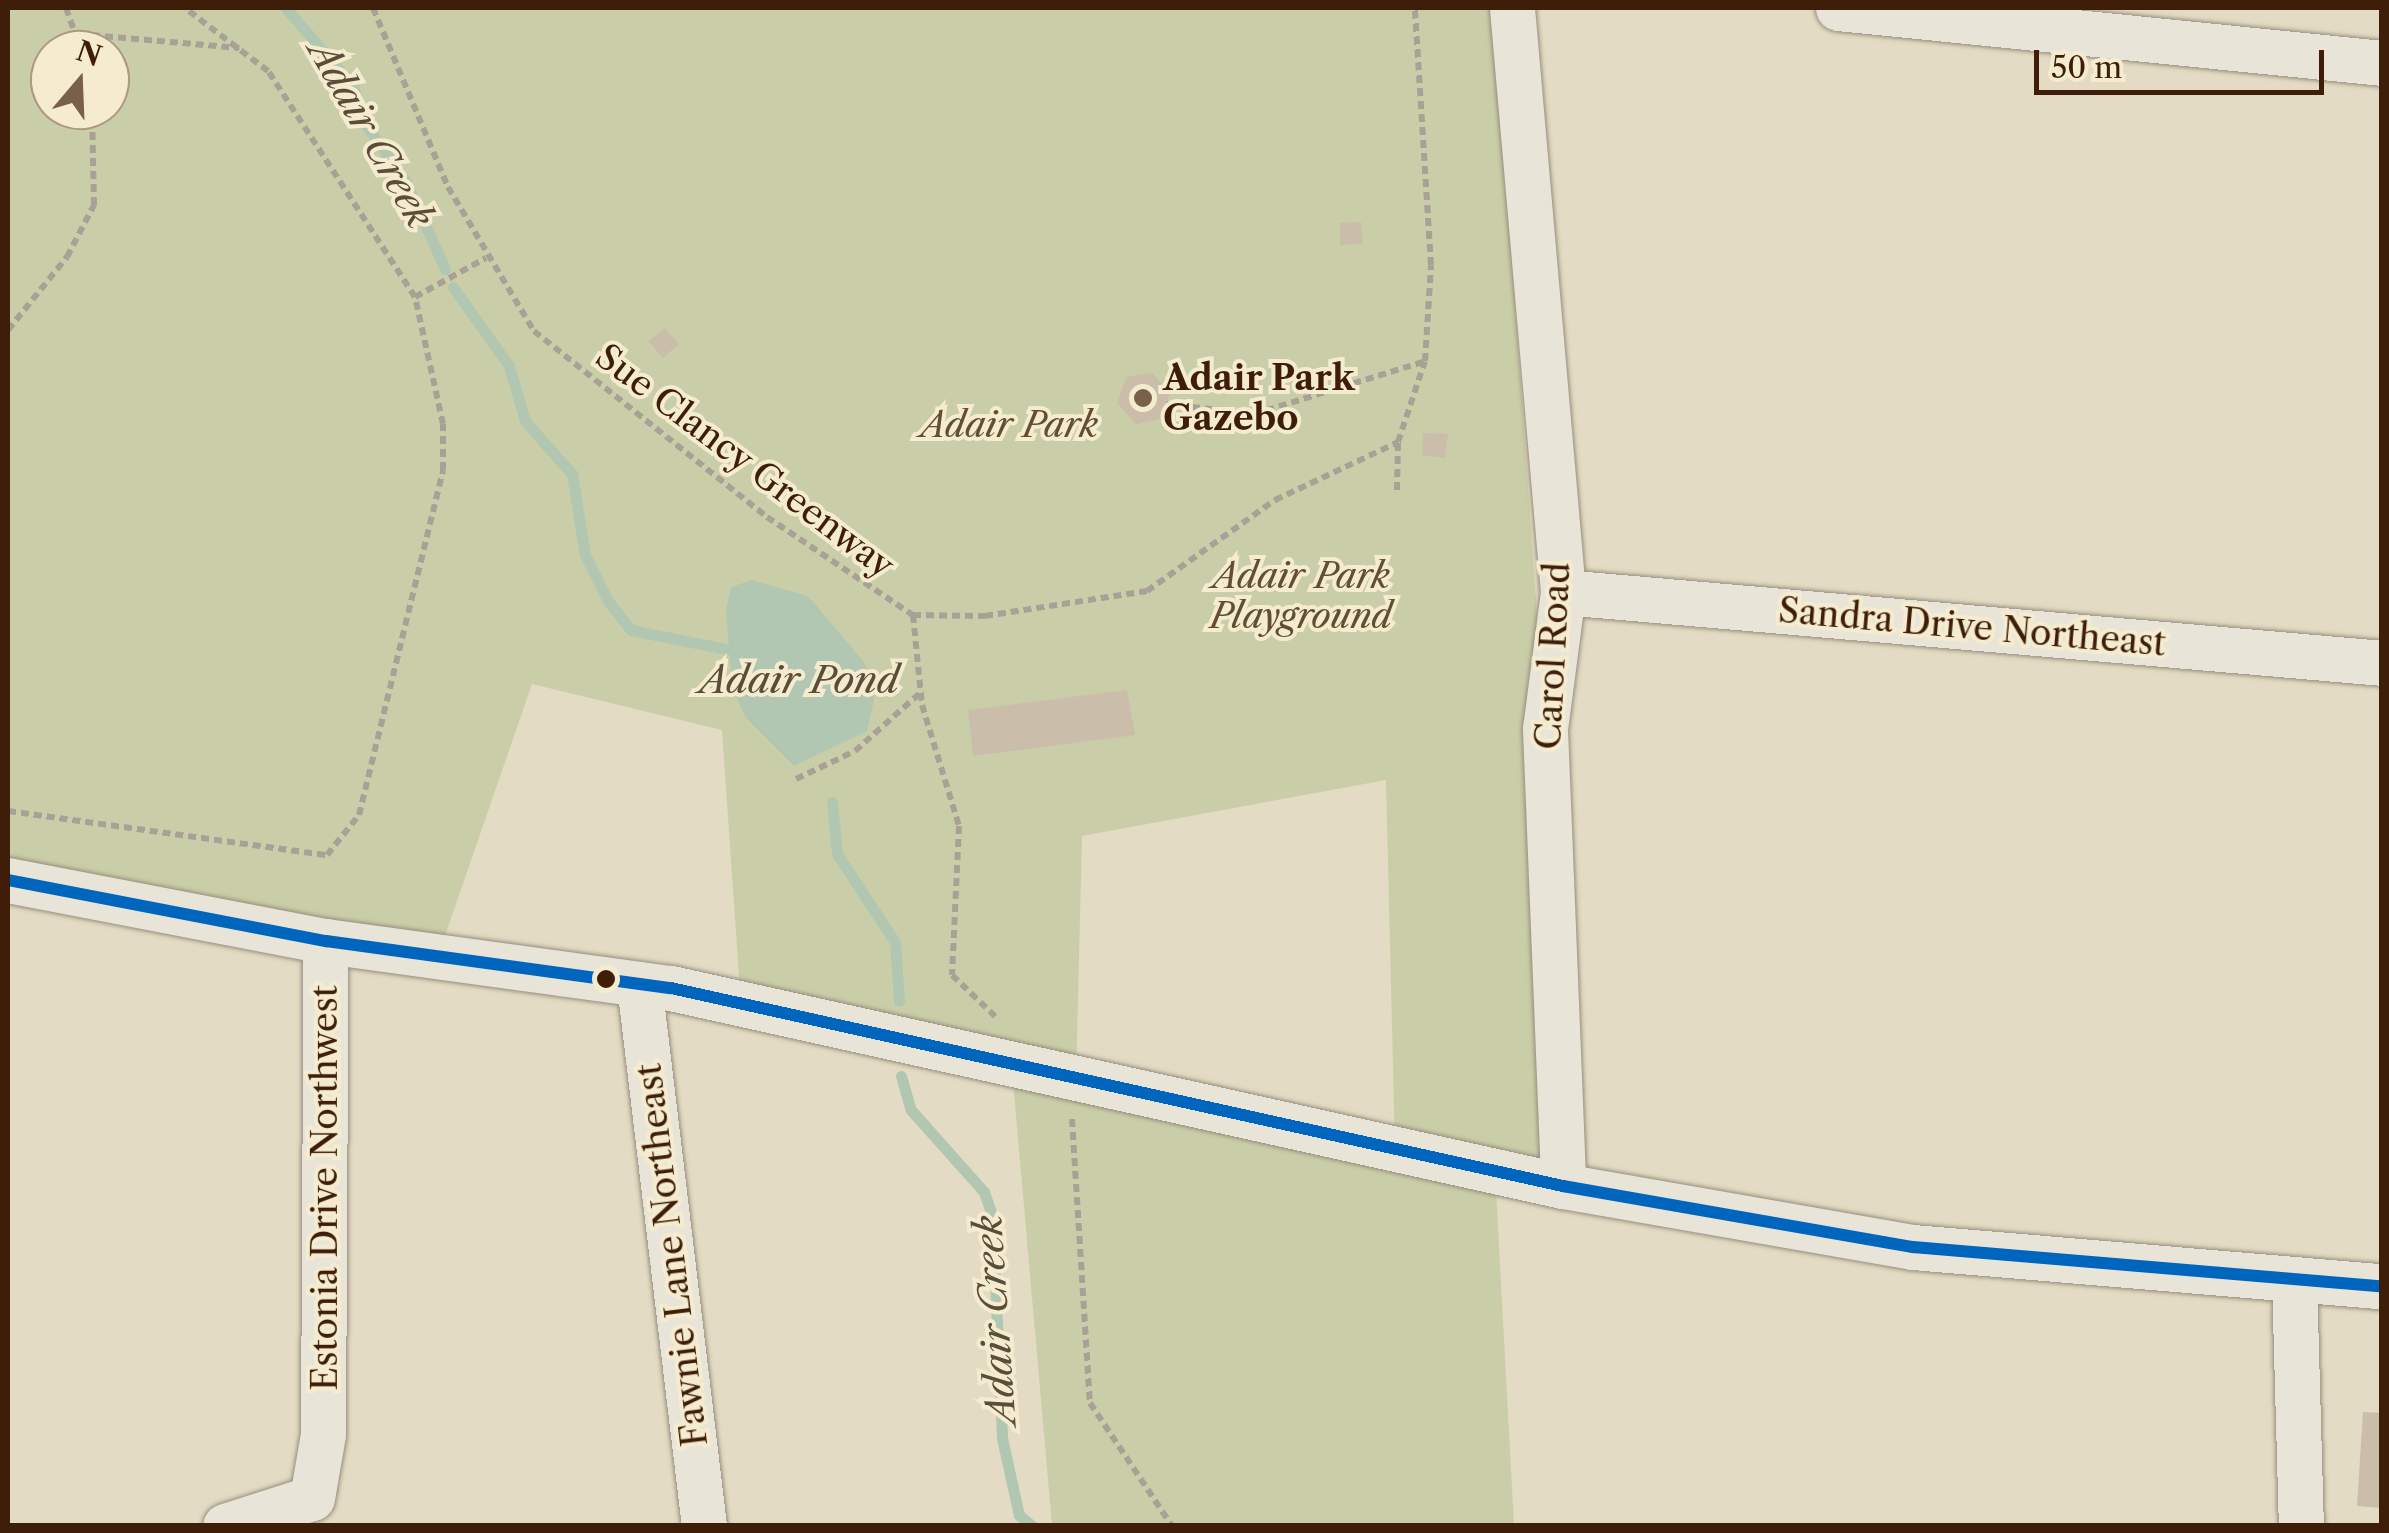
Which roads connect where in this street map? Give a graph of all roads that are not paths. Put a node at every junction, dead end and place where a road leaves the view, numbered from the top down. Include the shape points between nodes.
1 (1512, 8) edge
2 (1838, 8) edge
3 (2382, 64) edge
4 (1564, 592) junction
5 (2382, 663) edge
6 (8, 880) edge
7 (326, 941) junction
8 (639, 984) junction
9 (1563, 1186) junction
10 (2294, 1279) junction
11 (2382, 1286) edge
12 (224, 1526) edge
13 (704, 1526) edge
14 (2301, 1526) edge

1 - 4 street, Carol Road
2 - 3 street
4 - 5 street, Sandra Drive Northeast
4 - 9 street, Carol Road via 1546,729
6 - 7 street
7 - 8 street
7 - 12 street, Estonia Drive Northwest via 324,1434 312,1498
8 - 9 street
8 - 13 street, Fawnie Lane Northeast
9 - 10 street via 1913,1247
10 - 11 street
10 - 14 street

